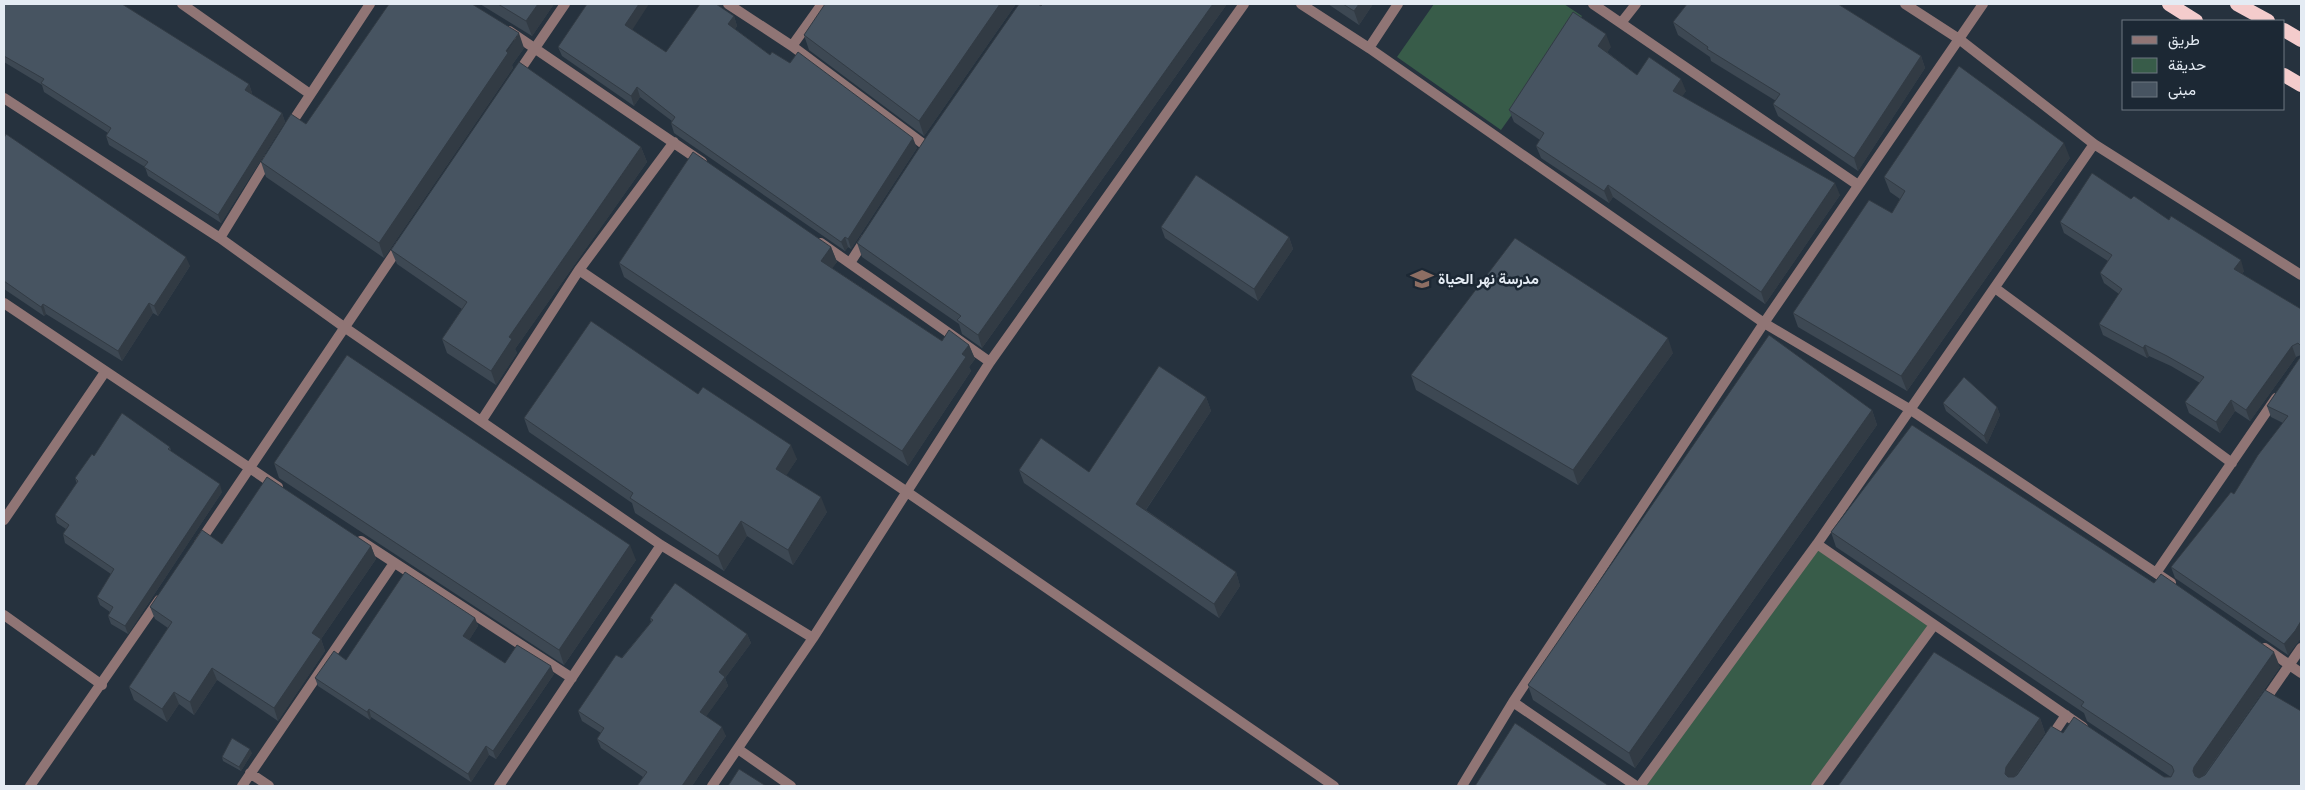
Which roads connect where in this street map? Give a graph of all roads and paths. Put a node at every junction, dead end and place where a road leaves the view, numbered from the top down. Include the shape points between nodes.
1 (182, 4) edge
2 (370, 4) edge
3 (565, 4) edge
4 (728, 4) edge
5 (822, 4) edge
6 (1244, 4) edge
7 (1301, 4) edge
8 (1398, 4) edge
9 (1594, 4) edge
10 (1636, 4) edge
11 (1905, 4) edge
12 (1983, 4) edge
13 (2169, 4) edge
14 (2237, 4) edge
15 (2194, 20) edge
16 (2266, 20) edge
17 (498, 23) edge
18 (1621, 23) junction
19 (2285, 31) edge
20 (1959, 39) junction
21 (2301, 40) edge
22 (792, 46) junction
23 (536, 48) junction
24 (1369, 48) junction
25 (2285, 75) edge
26 (2301, 85) edge
27 (508, 88) edge
28 (310, 94) junction
29 (4, 98) edge
30 (283, 136) edge
31 (674, 142) junction
32 (2094, 144) junction
33 (926, 146) edge
34 (272, 153) edge
35 (714, 170) edge
36 (1858, 185) junction
37 (872, 229) edge
38 (810, 235) edge
39 (406, 236) edge
40 (220, 238) junction
41 (850, 263) junction
42 (579, 270) junction
43 (2301, 275) edge
44 (1995, 288) junction
45 (4, 303) edge
46 (1764, 323) junction
47 (344, 327) junction
48 (990, 362) junction
49 (105, 372) junction
50 (2280, 392) edge
51 (1911, 410) junction
52 (482, 420) junction
53 (2232, 462) junction
54 (250, 468) junction
55 (907, 492) junction
56 (290, 494) edge
57 (4, 520) edge
58 (354, 537) edge
59 (1817, 544) junction
60 (661, 545) junction
61 (195, 548) edge
62 (394, 563) junction
63 (2156, 573) junction
64 (167, 588) edge
65 (2180, 589) edge
66 (4, 615) edge
67 (1934, 625) junction
68 (813, 638) junction
69 (2258, 643) edge
70 (2301, 648) edge
71 (2290, 665) junction
72 (2301, 673) edge
73 (572, 678) junction
74 (102, 685) junction
75 (1513, 702) junction
76 (2256, 714) edge
77 (2066, 716) junction
78 (2091, 732) edge
79 (2044, 747) edge
80 (738, 749) junction
81 (250, 773) junction
82 (1328, 784) edge
83 (30, 786) edge
84 (242, 786) edge
85 (269, 786) edge
86 (499, 786) edge
87 (712, 786) edge
88 (791, 786) edge
89 (1462, 786) edge
90 (1636, 786) edge
91 (1640, 786) edge
92 (1816, 786) edge

1 - 28 street
2 - 28 street
3 - 23 street
4 - 22 street
5 - 22 street
6 - 48 street
7 - 24 street
8 - 24 street
9 - 18 street
10 - 18 street
11 - 20 street
12 - 20 street
13 - 15 highway
14 - 16 highway
17 - 23 street
18 - 36 street
19 - 21 highway
20 - 32 street
20 - 36 street
22 - 33 street
23 - 27 street
23 - 31 street
24 - 46 street
25 - 26 highway
28 - 30 street
29 - 40 street
31 - 35 street
31 - 42 street
32 - 43 street
32 - 44 street
34 - 40 street
36 - 46 street
37 - 41 street
38 - 41 street
39 - 47 street
40 - 47 street
41 - 48 street
42 - 52 street
42 - 55 street
44 - 51 street
44 - 53 street
45 - 49 street
46 - 51 street
46 - 75 street
47 - 52 street
47 - 54 street
48 - 55 street
49 - 54 street
49 - 57 street
50 - 53 street
51 - 59 street
51 - 63 street
52 - 60 street
53 - 63 street
54 - 56 street
54 - 61 street
55 - 68 street
55 - 82 street
58 - 62 street
59 - 67 street
59 - 91 street
60 - 68 street
60 - 73 street
62 - 73 street
62 - 81 street
63 - 65 street
64 - 74 street
66 - 74 street
67 - 77 street
67 - 92 street
68 - 80 street
69 - 71 street
70 - 71 street
71 - 72 street
71 - 76 street
73 - 86 street
74 - 83 street
75 - 89 street
75 - 90 street
77 - 78 street
77 - 79 street
80 - 87 street
80 - 88 street
81 - 84 street
81 - 85 street

